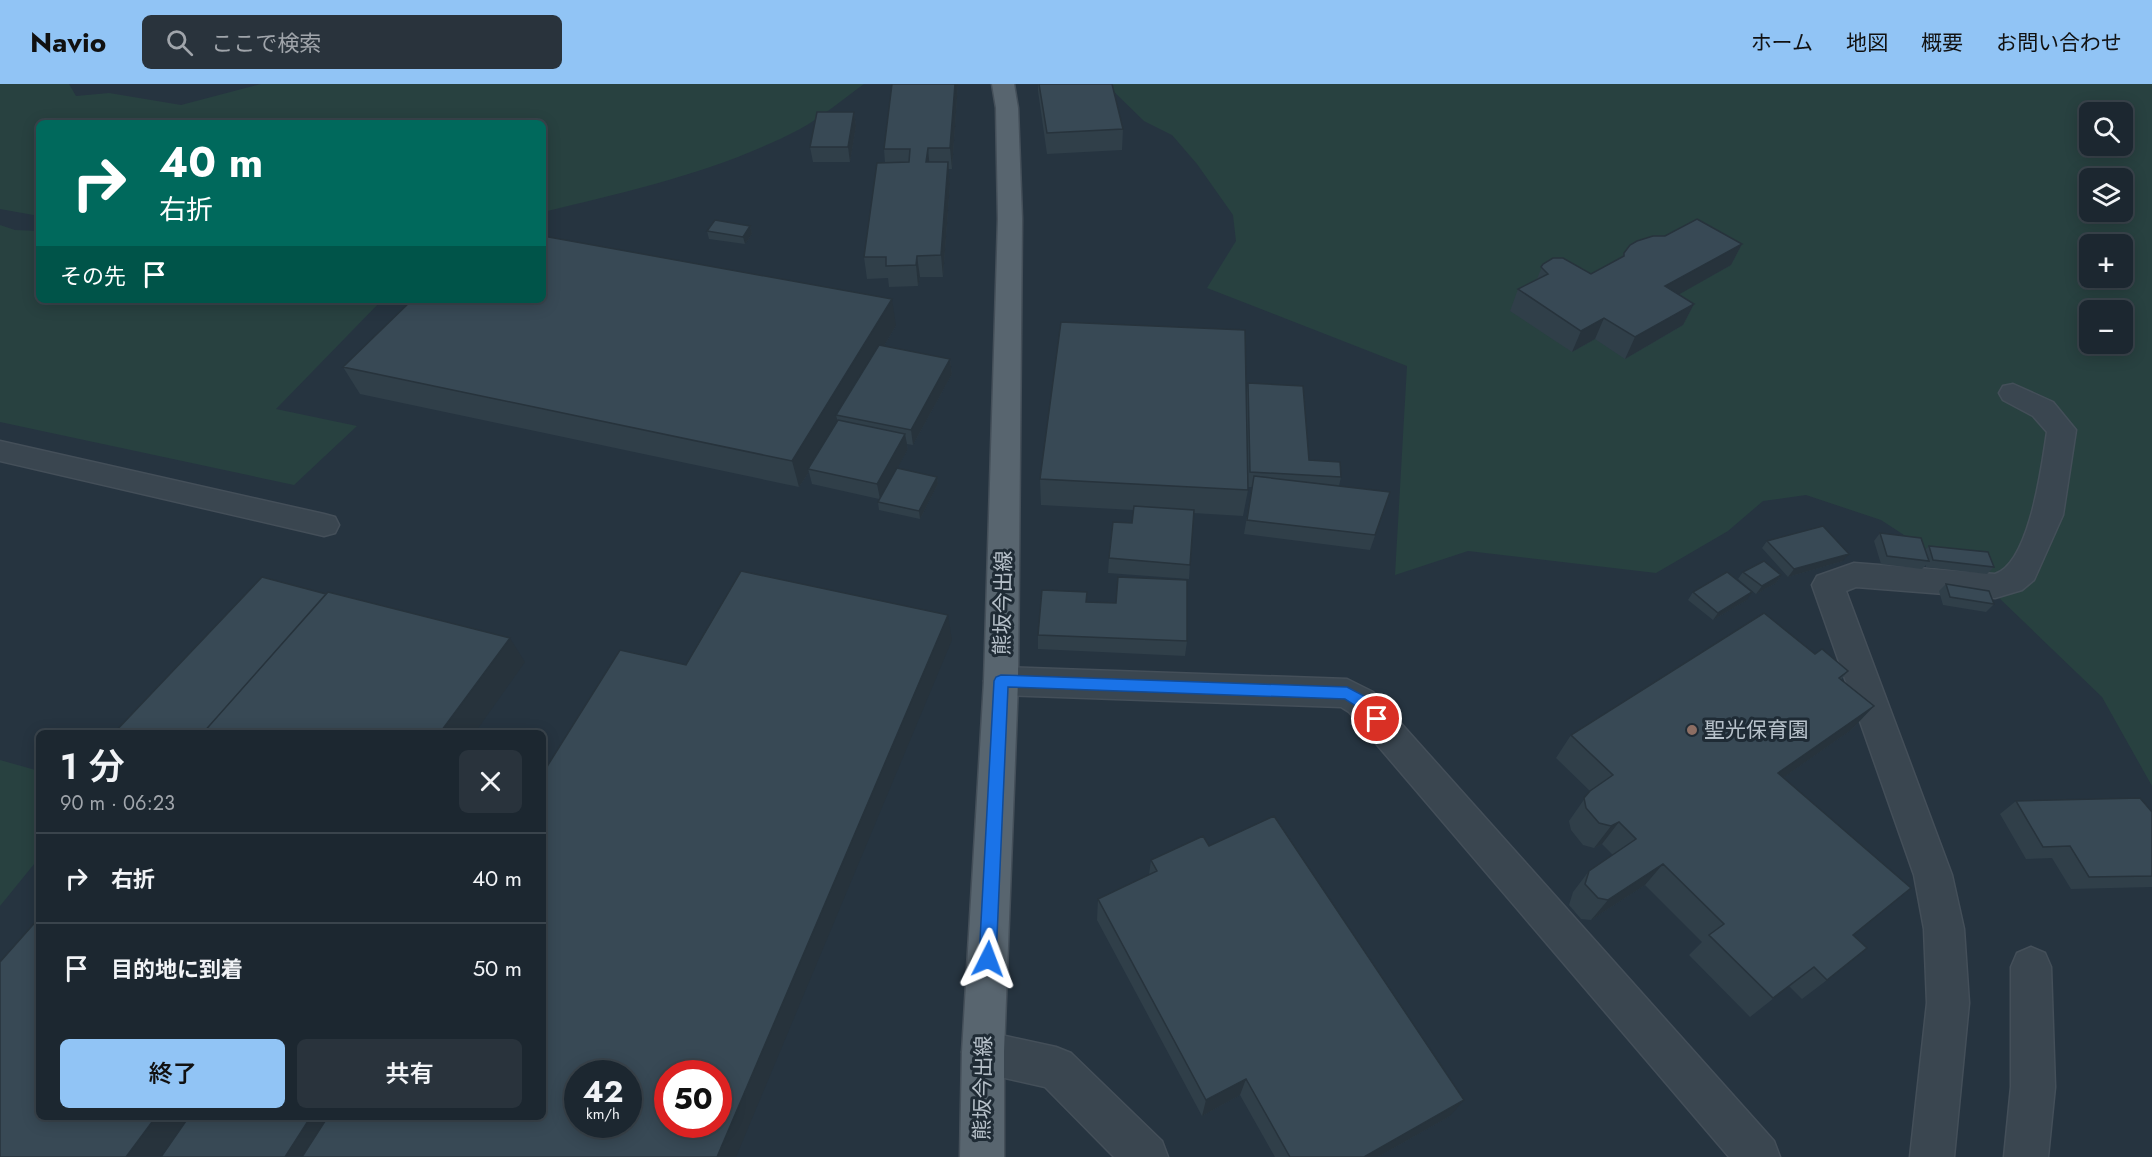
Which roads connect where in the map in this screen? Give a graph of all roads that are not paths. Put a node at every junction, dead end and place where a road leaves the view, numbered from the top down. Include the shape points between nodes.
1 (1003, 84) edge
2 (2013, 393) dead end
3 (0, 451) edge
4 (324, 525) dead end
5 (1001, 681) junction
6 (2031, 967) dead end
7 (983, 1052) junction
8 (982, 1157) edge
9 (1146, 1157) edge
10 (1758, 1157) edge
11 (1932, 1157) edge
12 (2026, 1157) edge

1 - 5 main road, 熊坂今出線 via 1010,219
2 - 11 street via 2043,409 2062,430 2048,515 2023,571 2011,581 1995,586 1854,575 1828,585 1933,875 1944,929 1948,1003
3 - 4 street
5 - 7 main road, 熊坂今出線
5 - 10 street via 1347,693 1361,702
6 - 12 street via 2033,1087
7 - 8 main road, 熊坂今出線
7 - 9 street via 1056,1068

